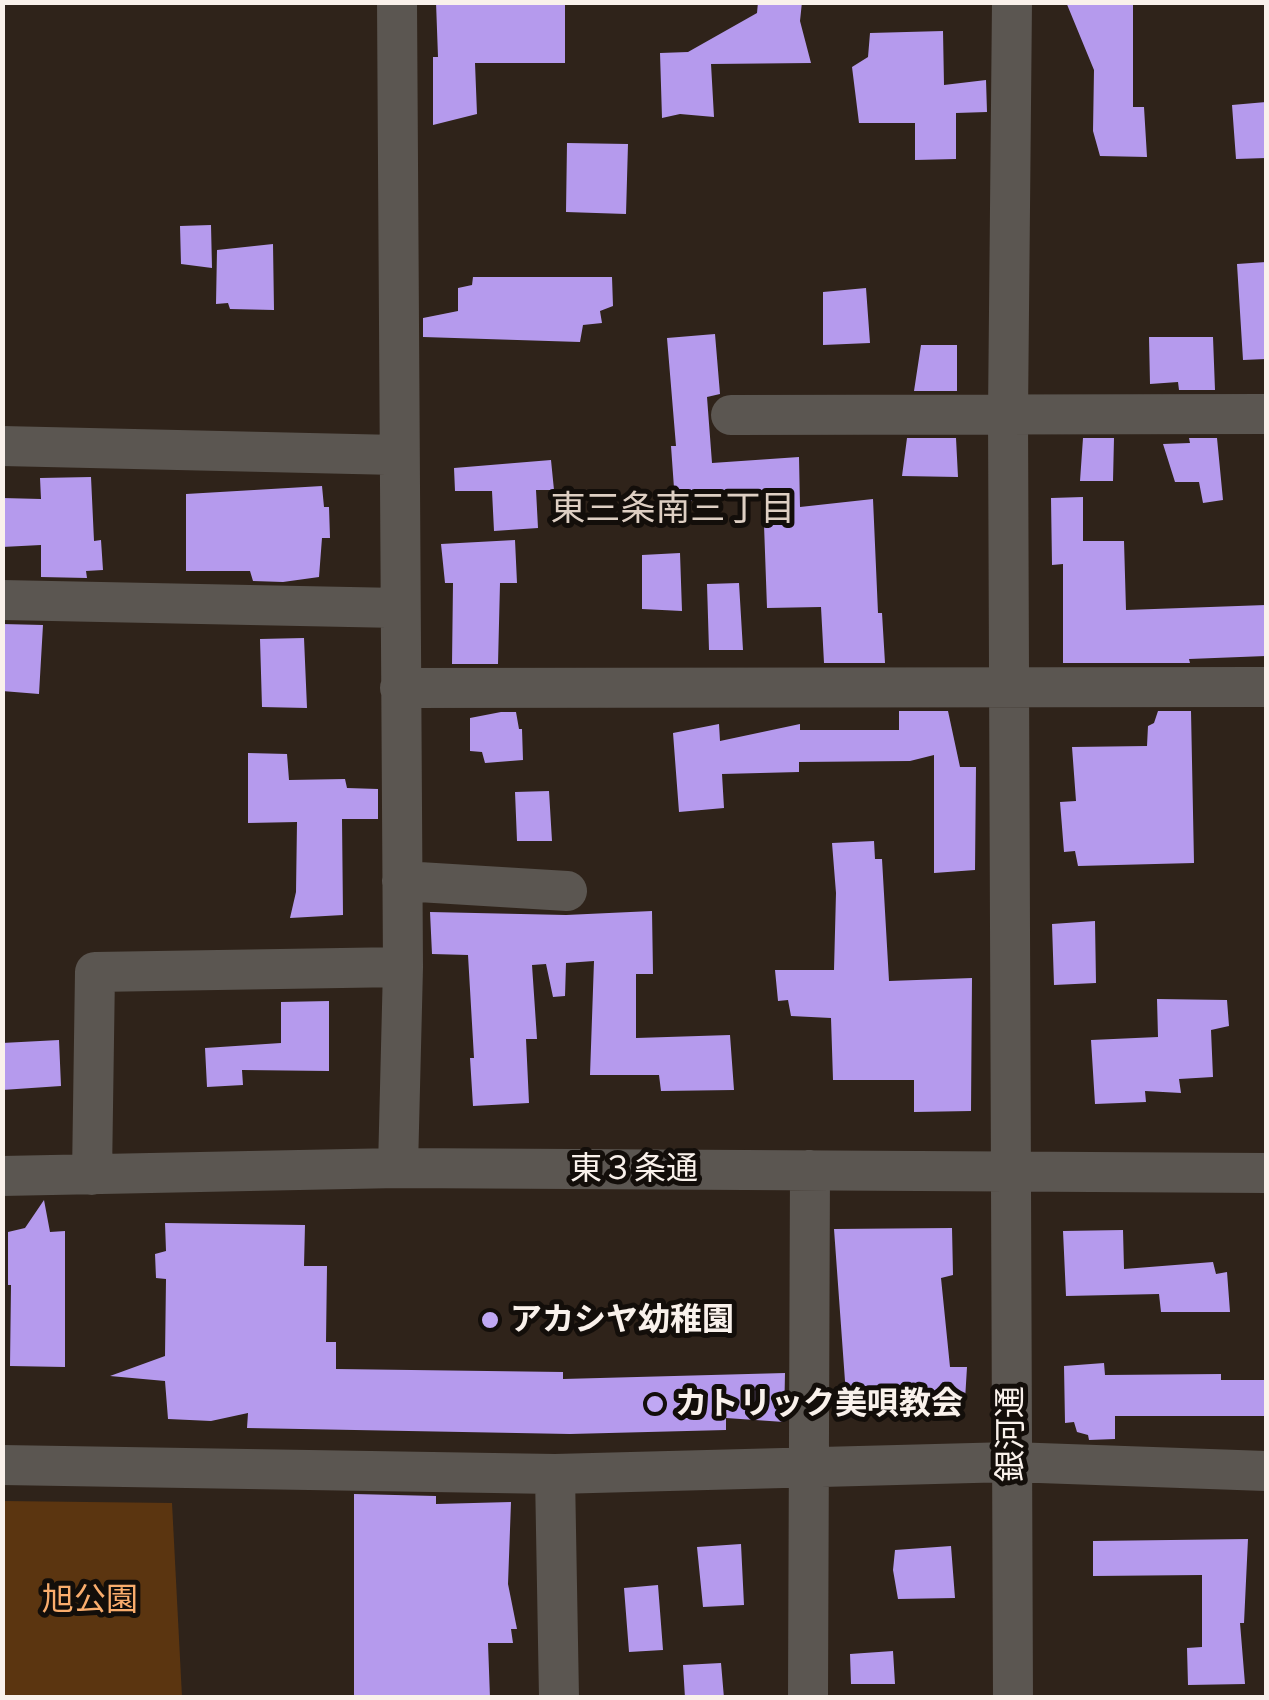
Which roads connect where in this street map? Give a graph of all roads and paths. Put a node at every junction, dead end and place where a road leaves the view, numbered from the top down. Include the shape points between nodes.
1 (396, 2) edge
2 (1012, 2) edge
3 (731, 414) dead end
4 (1008, 414) junction
5 (1266, 414) edge
6 (2, 446) edge
7 (398, 455) junction
8 (2, 600) edge
9 (399, 608) junction
10 (1266, 687) edge
11 (400, 688) junction
12 (1010, 690) junction
13 (402, 881) junction
14 (568, 891) dead end
15 (403, 967) junction
16 (398, 1168) junction
17 (810, 1170) junction
18 (1009, 1170) junction
19 (1266, 1172) edge
20 (2, 1176) edge
21 (92, 1176) junction
22 (1011, 1462) junction
23 (2, 1465) edge
24 (806, 1468) junction
25 (1266, 1471) edge
26 (556, 1474) junction
27 (559, 1698) edge
28 (808, 1698) edge
29 (1014, 1698) edge

1 - 7 street
2 - 4 street, 銀河通
3 - 4 street
4 - 5 street
4 - 12 street, 銀河通
6 - 7 street
7 - 9 street
8 - 9 street
9 - 11 street
10 - 12 street
11 - 12 street
11 - 13 street
12 - 18 street, 銀河通
13 - 14 street
13 - 15 street
15 - 16 street
15 - 21 street via 94,972
16 - 17 street, 東３条通
16 - 21 street, 東３条通
17 - 18 street, 東３条通
17 - 24 street
18 - 19 street, 東３条通
18 - 22 street, 銀河通
20 - 21 street, 東３条通
22 - 24 street
22 - 25 street
22 - 29 street, 銀河通
23 - 26 street
24 - 26 street
24 - 28 street
26 - 27 street

